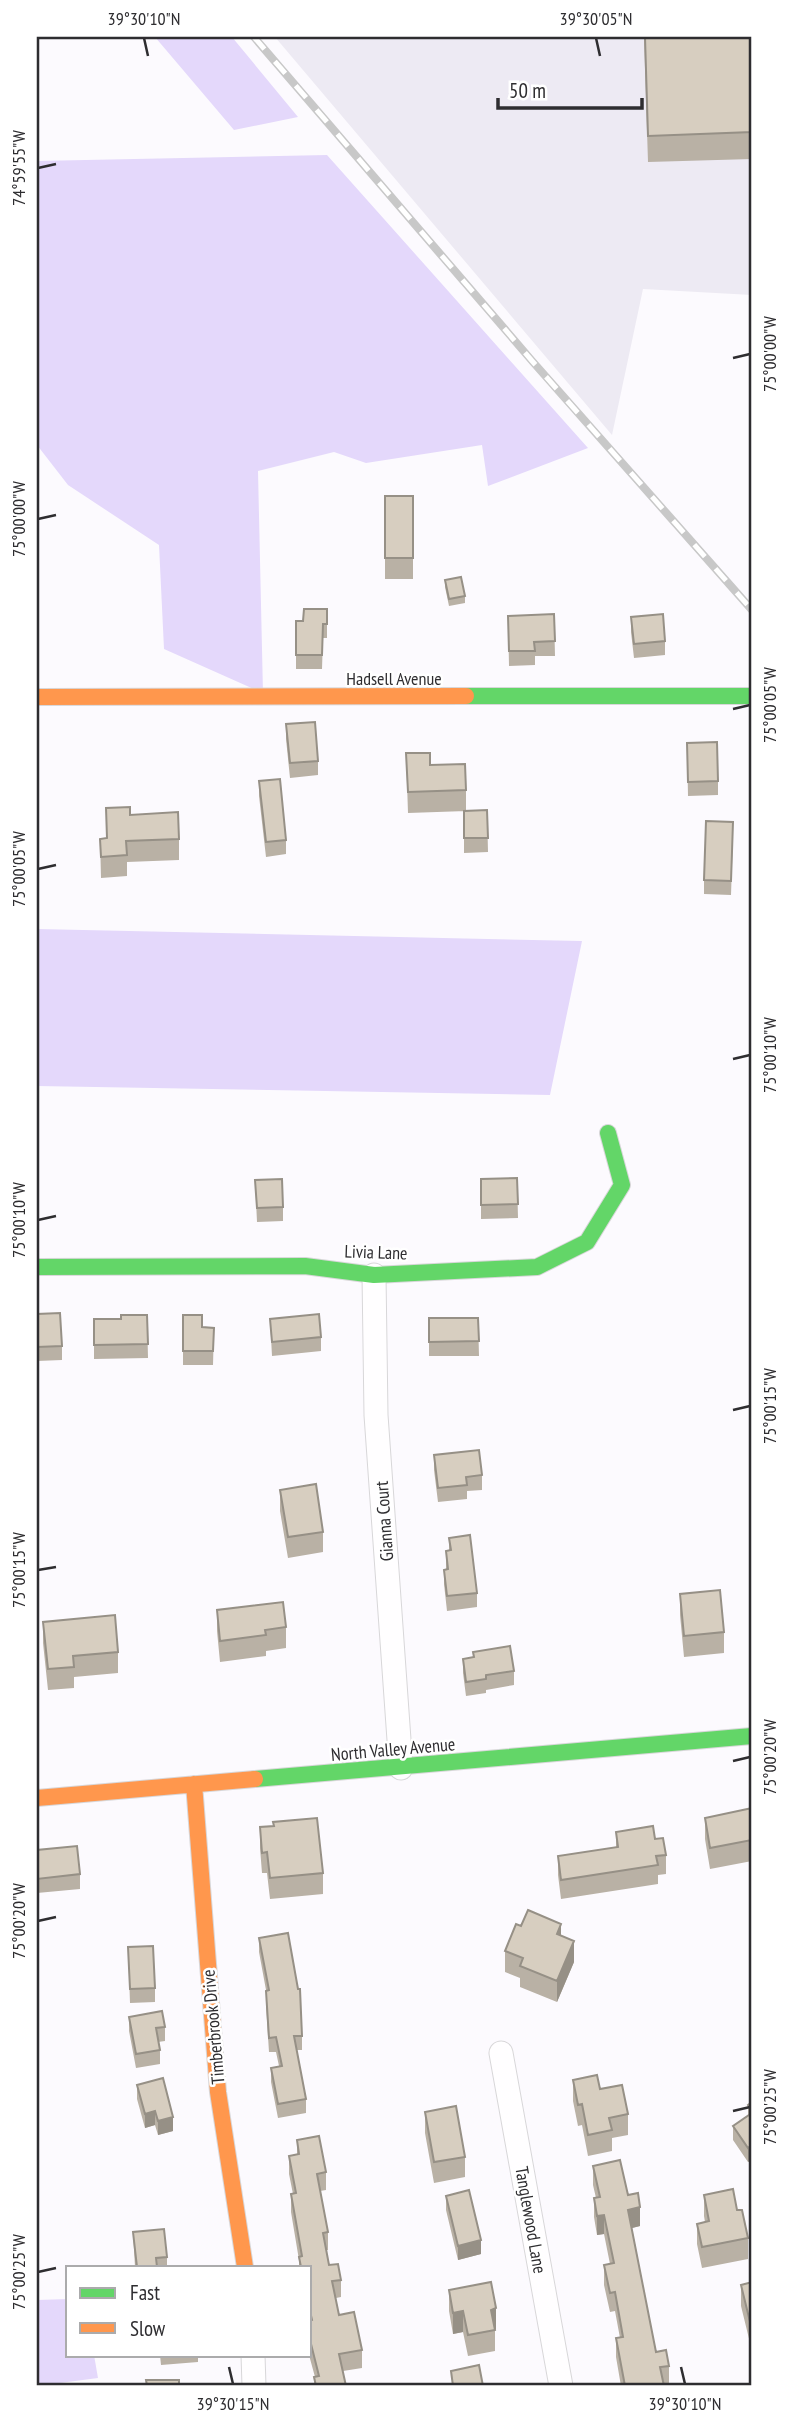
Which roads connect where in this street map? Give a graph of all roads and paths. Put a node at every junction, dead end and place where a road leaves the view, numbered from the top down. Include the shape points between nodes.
1 (752, 696) edge
2 (37, 698) edge
3 (608, 1133) dead end
4 (37, 1267) edge
5 (374, 1275) junction
6 (752, 1737) edge
7 (401, 1768) junction
8 (194, 1784) junction
9 (37, 1798) edge
10 (501, 2053) dead end
11 (245, 2266) edge
12 (253, 2356) edge
13 (254, 2386) edge
14 (561, 2386) edge

1 - 2 street, Hadsell Avenue
3 - 5 street, Livia Lane via 622,1185 587,1242 537,1267
4 - 5 street, Livia Lane via 305,1265
5 - 7 street, Gianna Court via 376,1415
6 - 7 street, North Valley Avenue
7 - 8 street, North Valley Avenue
8 - 9 street, North Valley Avenue
8 - 11 street, Timberbrook Drive via 218,2092
10 - 14 street, Tanglewood Lane
12 - 13 street

